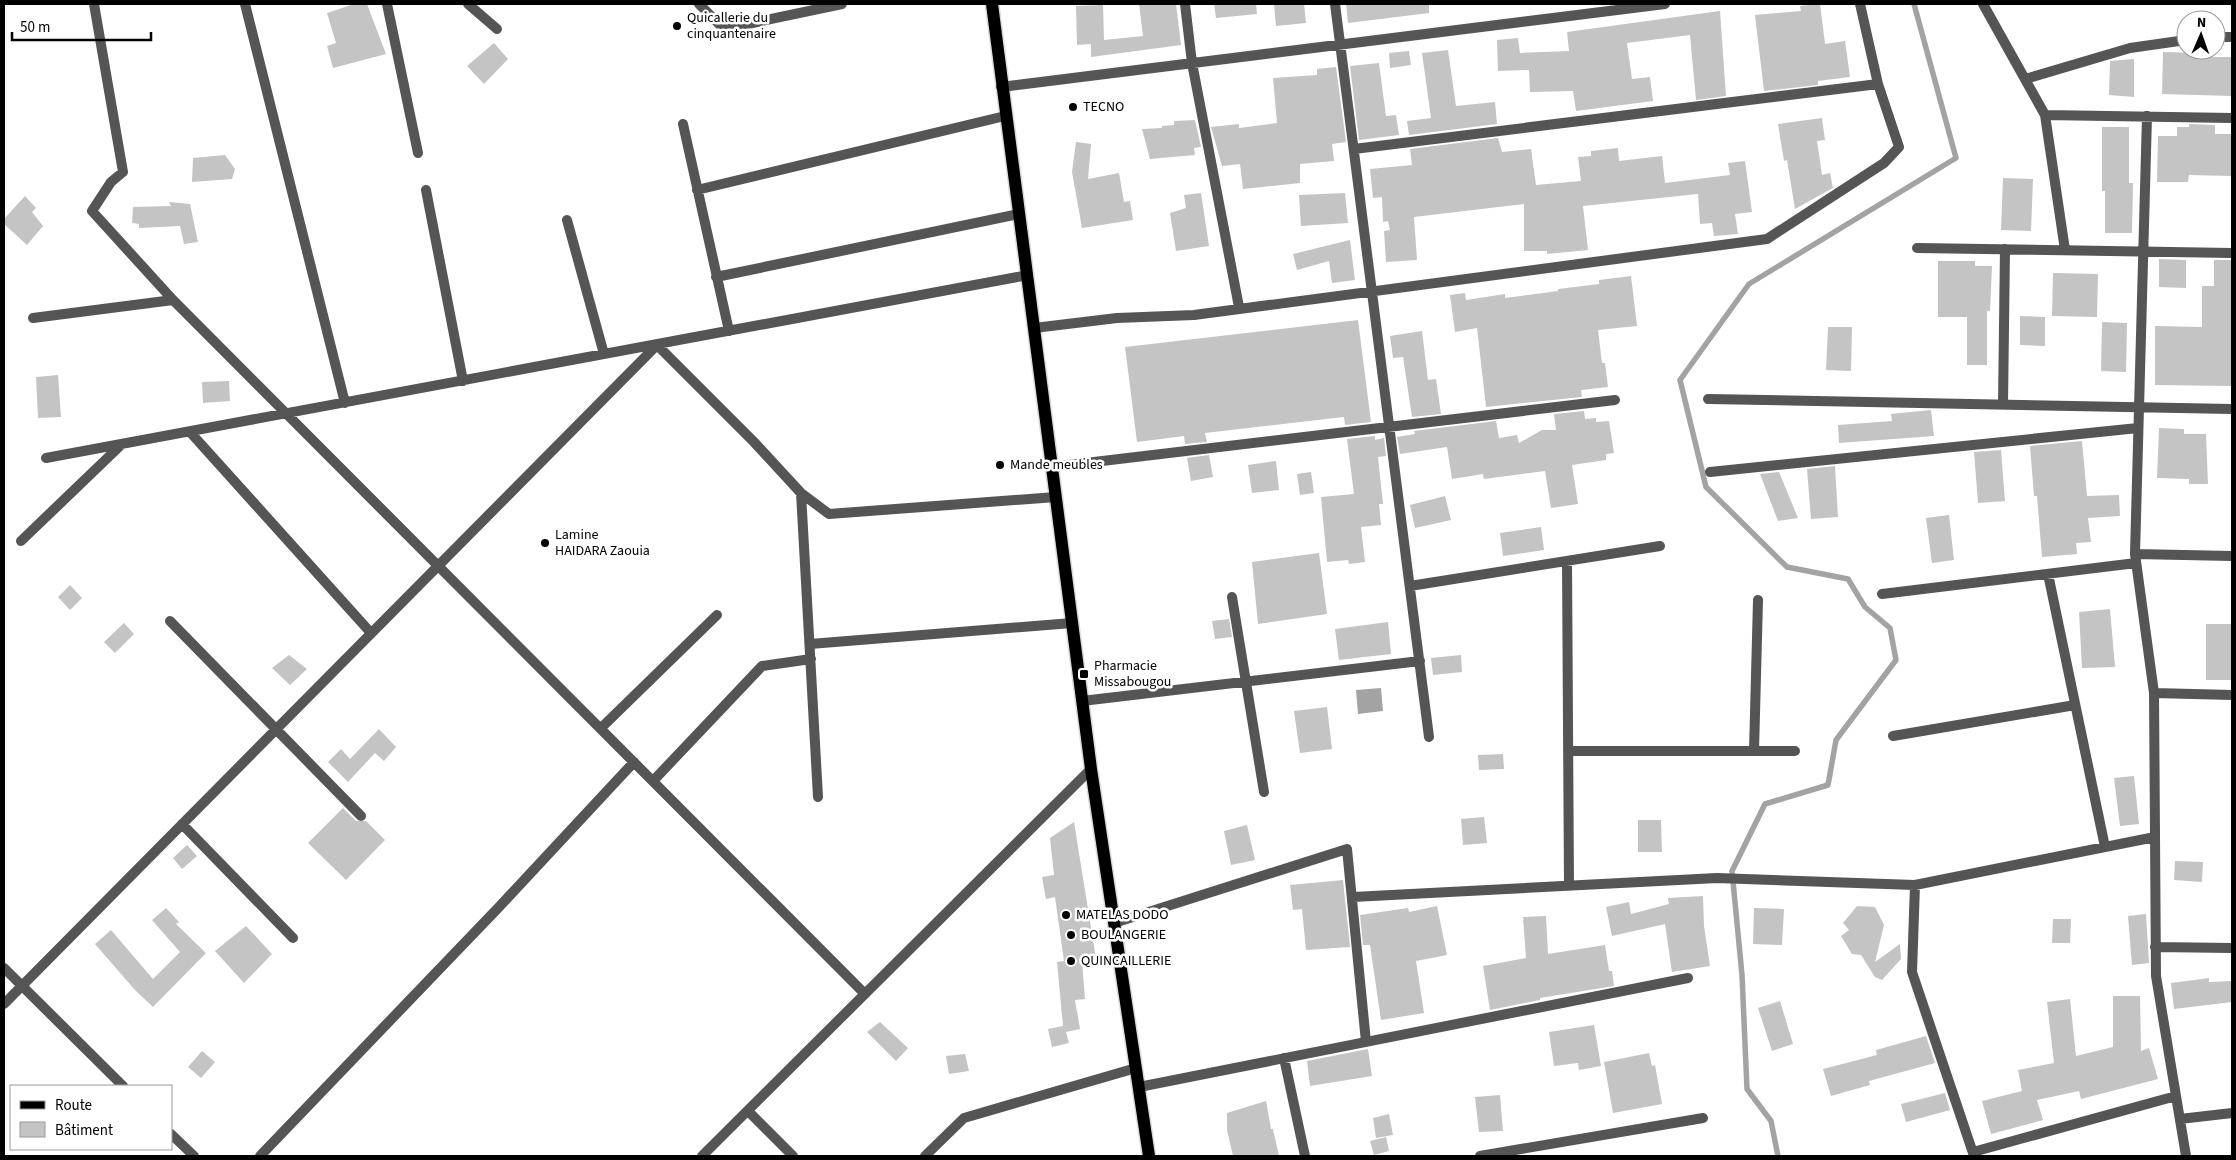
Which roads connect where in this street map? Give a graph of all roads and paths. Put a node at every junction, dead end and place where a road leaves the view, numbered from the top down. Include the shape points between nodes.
1 (94, 4) edge
2 (245, 4) edge
3 (387, 4) edge
4 (468, 4) edge
5 (699, 4) edge
6 (842, 4) edge
7 (992, 4) edge
8 (1185, 4) edge
9 (1335, 4) edge
10 (1665, 4) edge
11 (1860, 4) edge
12 (1984, 4) edge
13 (497, 29) dead end
14 (2176, 41) edge
15 (1341, 44) junction
16 (1192, 63) junction
17 (2025, 79) junction
18 (1878, 84) junction
19 (1001, 87) junction
20 (2045, 115) junction
21 (1006, 116) junction
22 (2147, 116) junction
23 (2232, 118) edge
24 (683, 124) dead end
25 (1354, 150) junction
26 (418, 153) dead end
27 (426, 190) dead end
28 (698, 190) junction
29 (1019, 214) junction
30 (567, 220) dead end
31 (1917, 248) dead end
32 (2005, 249) junction
33 (2065, 250) junction
34 (2143, 252) junction
35 (2232, 254) edge
36 (1028, 276) junction
37 (716, 277) junction
38 (1372, 290) junction
39 (173, 300) junction
40 (1239, 307) junction
41 (33, 318) dead end
42 (1034, 328) junction
43 (729, 331) junction
44 (657, 345) junction
45 (604, 354) junction
46 (463, 381) junction
47 (1708, 399) dead end
48 (1616, 400) dead end
49 (345, 403) junction
50 (2003, 404) junction
51 (2139, 407) junction
52 (2232, 409) edge
53 (285, 412) junction
54 (1390, 427) junction
55 (2138, 428) junction
56 (190, 432) junction
57 (123, 444) junction
58 (46, 458) dead end
59 (1052, 467) junction
60 (1710, 472) dead end
61 (801, 493) junction
62 (1056, 497) junction
63 (21, 541) dead end
64 (1660, 546) dead end
65 (2232, 556) edge
66 (2135, 559) junction
67 (1567, 561) junction
68 (438, 566) junction
69 (2048, 574) junction
70 (1410, 586) junction
71 (1882, 594) dead end
72 (1232, 597) dead end
73 (1758, 600) dead end
74 (717, 615) dead end
75 (170, 621) dead end
76 (1072, 623) junction
77 (371, 633) junction
78 (810, 644) junction
79 (811, 659) junction
80 (1420, 661) junction
81 (1246, 682) junction
82 (2154, 693) junction
83 (2232, 694) edge
84 (1082, 701) junction
85 (2075, 705) junction
86 (600, 728) junction
87 (276, 729) junction
88 (1893, 736) dead end
89 (1429, 737) dead end
90 (1568, 751) junction
91 (1754, 751) junction
92 (1795, 751) dead end
93 (634, 762) junction
94 (1091, 769) junction
95 (653, 781) junction
96 (1264, 792) dead end
97 (818, 797) dead end
98 (361, 816) dead end
99 (182, 824) junction
100 (2155, 837) junction
101 (2105, 847) junction
102 (1569, 886) junction
103 (1915, 886) junction
104 (1353, 897) junction
105 (1114, 923) junction
106 (293, 938) dead end
107 (2155, 947) junction
108 (2232, 948) edge
109 (4, 968) edge
110 (1688, 978) dead end
111 (22, 986) junction
112 (865, 994) junction
113 (4, 1004) edge
114 (1366, 1042) junction
115 (1284, 1058) junction
116 (1136, 1068) junction
117 (122, 1085) edge
118 (1139, 1087) junction
119 (2176, 1096) junction
120 (748, 1110) junction
121 (2232, 1113) edge
122 (1703, 1118) dead end
123 (2180, 1119) junction
124 (172, 1135) edge
125 (1973, 1154) edge
126 (1495, 1155) edge
127 (194, 1156) edge
128 (260, 1156) edge
129 (702, 1156) edge
130 (794, 1156) edge
131 (925, 1156) edge
132 (1150, 1156) edge
133 (1305, 1156) edge
134 (1480, 1156) edge
135 (2186, 1156) edge

1 - 39 street via 122,172 111,182 92,211
2 - 49 street
3 - 26 street
4 - 13 street
5 - 6 street via 724,29
7 - 19 main road
8 - 16 street
9 - 15 street
10 - 15 street
11 - 18 street
12 - 17 street
14 - 17 street via 2130,48
15 - 16 street
15 - 25 street
16 - 19 street
16 - 40 street
17 - 20 street
18 - 25 street
18 - 38 street via 1899,147 1884,163 1767,239
19 - 21 main road
20 - 22 street
20 - 33 street
21 - 28 street
21 - 29 main road
22 - 23 street
22 - 34 street
24 - 28 street
25 - 38 street
27 - 46 street
28 - 37 street
29 - 36 main road
29 - 37 street
30 - 45 street
31 - 32 street
32 - 33 street
32 - 50 street
33 - 34 street
34 - 35 street
34 - 51 street
36 - 42 main road
36 - 43 street
37 - 43 street
38 - 40 street
38 - 54 street
39 - 41 street
39 - 53 street
40 - 42 street via 1194,315 1117,318
42 - 59 main road
43 - 44 street
44 - 45 street
44 - 61 street
44 - 68 street
45 - 46 street
46 - 49 street
47 - 50 street
48 - 54 street
49 - 53 street
50 - 51 street
51 - 52 street
51 - 55 street
53 - 56 street
53 - 68 street
54 - 59 street
54 - 70 street
55 - 60 street
55 - 66 street
56 - 57 street
56 - 77 street
57 - 58 street
57 - 63 street
59 - 62 main road
61 - 62 street via 829,514
61 - 78 street
62 - 76 main road
64 - 67 street
65 - 66 street
66 - 69 street
66 - 82 street
67 - 70 street
67 - 90 street
68 - 77 street
68 - 86 street
69 - 71 street
69 - 85 street
70 - 80 street
72 - 81 street
73 - 91 street
74 - 86 street
75 - 87 street
76 - 78 street
76 - 84 main road
77 - 87 street
78 - 79 street
79 - 95 street via 762,666
79 - 97 street
80 - 81 street
80 - 89 street
81 - 84 street
81 - 96 street
82 - 83 street
82 - 100 street
84 - 94 main road
85 - 88 street
85 - 101 street
86 - 93 street
87 - 98 street
87 - 99 street
90 - 91 street
90 - 102 street
91 - 92 street
93 - 95 street
93 - 128 street
94 - 105 main road
94 - 112 street
95 - 112 street
99 - 106 street
99 - 111 street
100 - 101 street
100 - 107 street
101 - 103 street
102 - 103 street via 1717,878
102 - 104 street
103 - 125 street via 1912,972
104 - 105 street via 1347,849
104 - 114 street
105 - 116 main road
107 - 108 street
107 - 119 street via 2156,976
109 - 111 street
110 - 114 street
111 - 113 street
111 - 117 street
112 - 120 street
114 - 115 street
115 - 118 street
115 - 133 street
116 - 118 main road
116 - 131 street via 964,1118
118 - 132 main road
119 - 123 street
119 - 125 street
120 - 129 street
120 - 130 street
121 - 123 street
122 - 126 street
123 - 135 street
124 - 127 street
126 - 134 street

